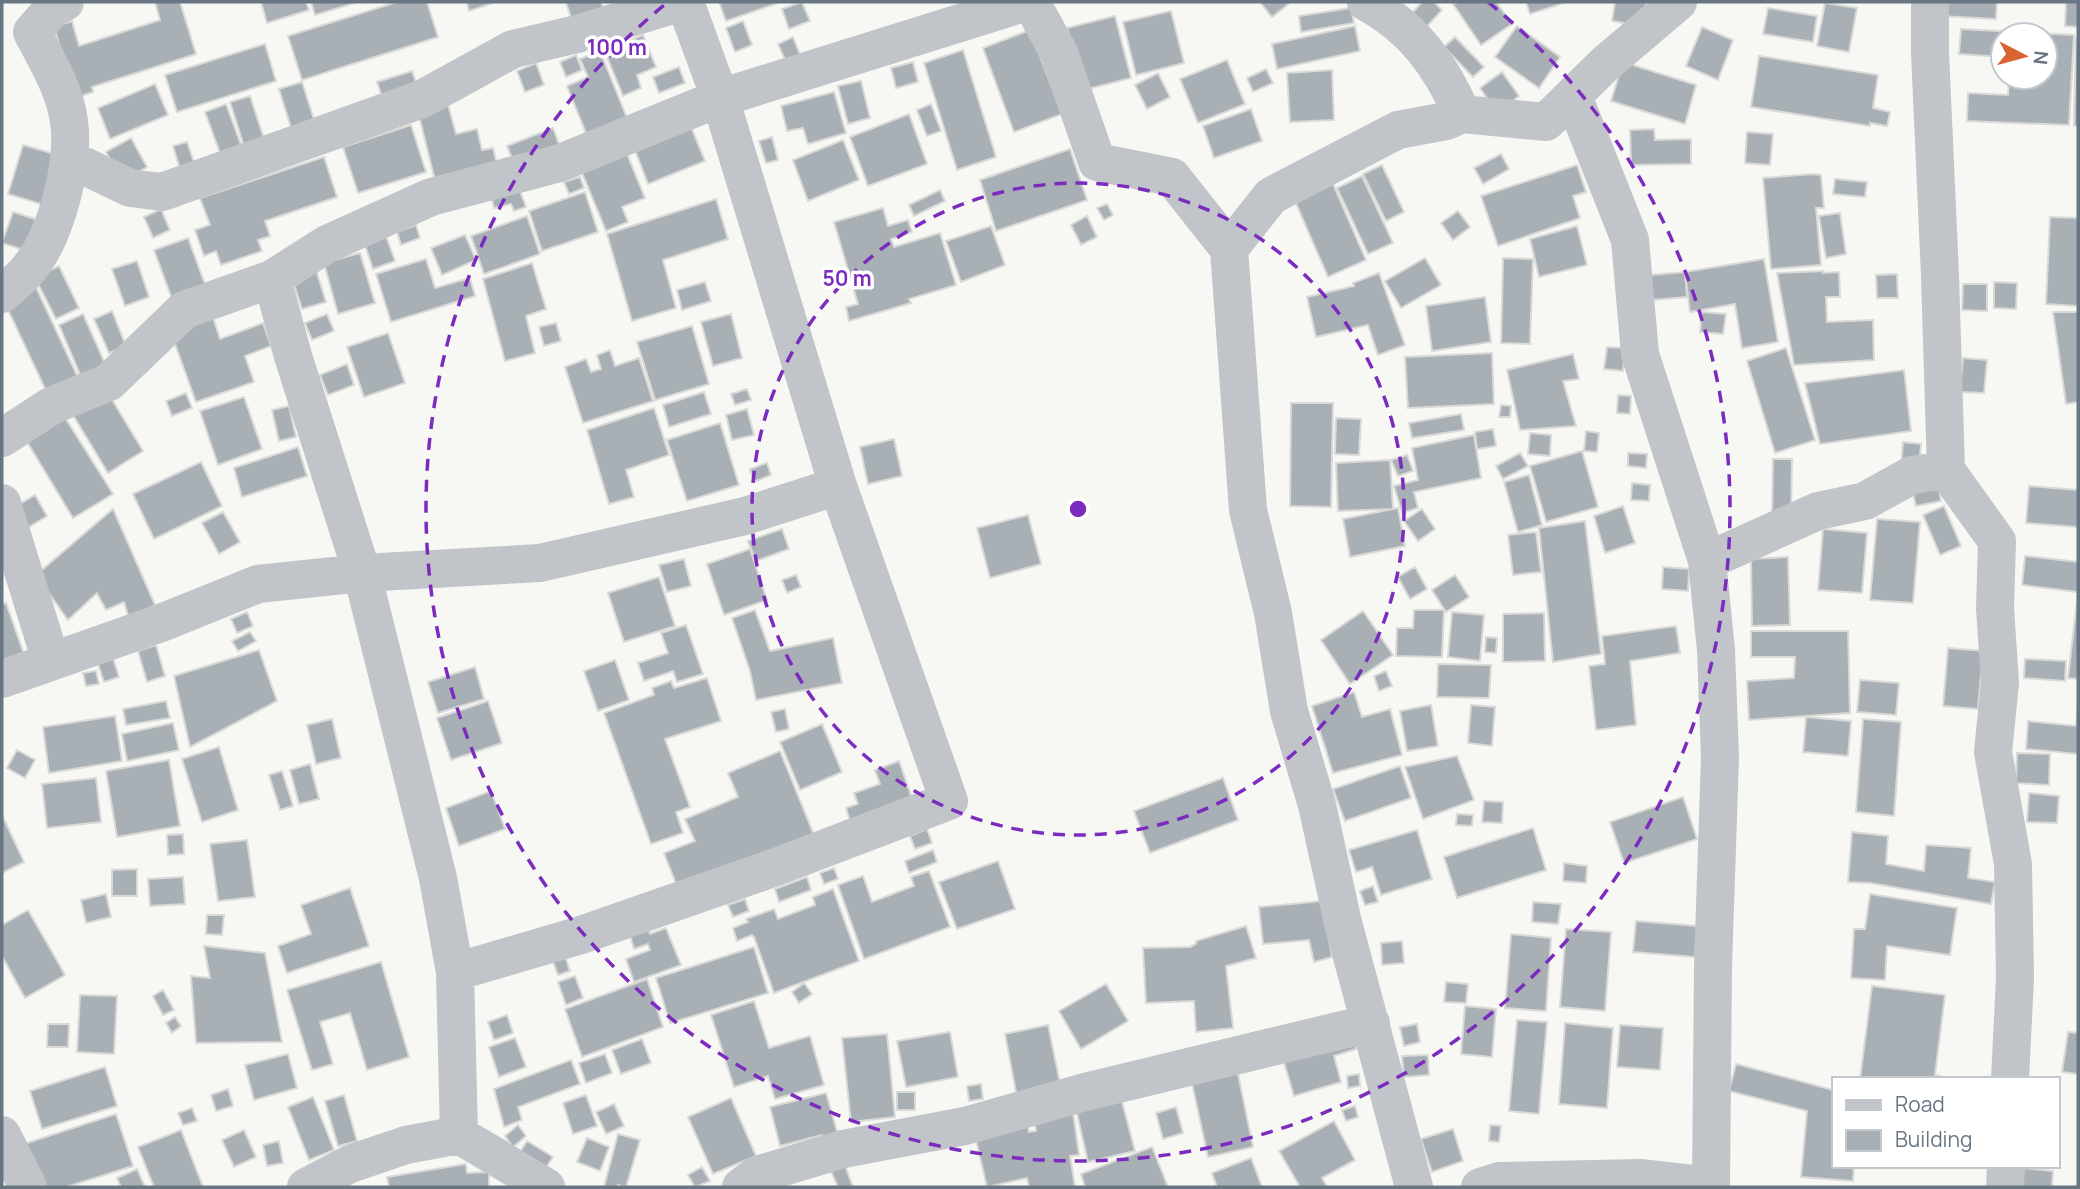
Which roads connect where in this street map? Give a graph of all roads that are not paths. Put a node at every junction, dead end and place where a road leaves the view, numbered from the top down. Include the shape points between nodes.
1 (65, 2) edge
2 (684, 2) edge
3 (1029, 2) edge
4 (1366, 2) edge
5 (1678, 2) edge
6 (1930, 2) edge
7 (17, 35) edge
8 (1573, 96) junction
9 (720, 98) junction
10 (1462, 114) junction
11 (70, 159) junction
12 (1229, 249) junction
13 (272, 279) junction
14 (2, 294) edge
15 (2, 439) edge
16 (1946, 470) junction
17 (838, 486) junction
18 (2, 503) edge
19 (1707, 561) junction
20 (362, 573) junction
21 (51, 661) junction
22 (2, 679) edge
23 (455, 972) junction
24 (1371, 1023) junction
25 (2010, 1077) edge
26 (2, 1135) edge
27 (459, 1135) junction
28 (2006, 1168) edge
29 (1711, 1186) edge
30 (28, 1187) edge
31 (306, 1187) edge
32 (546, 1187) edge
33 (741, 1187) edge
34 (1413, 1187) edge
35 (1480, 1187) edge
36 (2005, 1187) edge

1 - 7 street
2 - 9 street
2 - 11 street via 513,49 422,99 162,192 130,188
3 - 9 street
3 - 12 street via 1059,53 1097,162 1172,177
4 - 10 street via 1428,53 1448,81
5 - 8 street
6 - 16 street
7 - 11 street via 53,73 69,118
8 - 10 street via 1546,122
8 - 19 street via 1630,240 1640,354
9 - 13 street via 560,163 431,197 327,244
9 - 17 street
10 - 12 street via 1398,130 1271,196
11 - 14 street via 56,216 41,249 27,272
12 - 24 street via 1248,510 1273,613 1289,711
13 - 15 street via 184,310 109,382 51,406
13 - 20 street
16 - 19 street via 1912,475 1865,501 1818,511
16 - 25 street via 1997,541 2000,683 1993,752 2013,864 2015,978
17 - 20 street via 745,516 540,563
17 - 23 street via 950,801 581,935
18 - 21 street
19 - 29 street via 1720,757
20 - 21 street via 258,584
20 - 23 street via 438,878
21 - 22 street
23 - 27 street
24 - 33 street via 965,1126 843,1149 757,1175
24 - 34 street
26 - 30 street
27 - 31 street via 406,1145
27 - 32 street
28 - 36 street
29 - 35 street via 1640,1178 1499,1181

